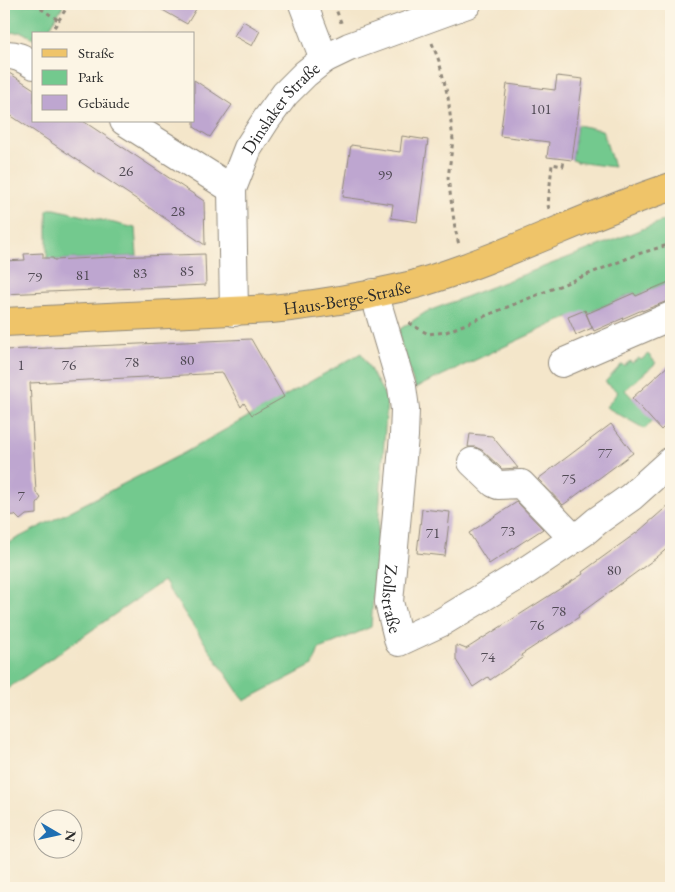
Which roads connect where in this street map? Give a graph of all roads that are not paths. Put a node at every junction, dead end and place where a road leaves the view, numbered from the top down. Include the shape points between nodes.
1 (304, 4) edge
2 (467, 4) edge
3 (4, 55) edge
4 (324, 59) junction
5 (32, 64) edge
6 (126, 122) edge
7 (671, 187) edge
8 (232, 189) junction
9 (374, 293) junction
10 (234, 312) junction
11 (671, 316) edge
12 (4, 322) edge
13 (562, 363) dead end
14 (671, 461) edge
15 (472, 462) dead end
16 (574, 539) junction

1 - 4 street
2 - 4 street, Dinslaker Straße
3 - 5 street via 22,58
4 - 8 street, Dinslaker Straße via 285,94 266,120 248,148
6 - 8 street
7 - 9 main road, Haus-Berge-Straße via 465,268
8 - 10 street, Dinslaker Straße
9 - 10 main road, Haus-Berge-Straße via 308,305
9 - 16 street, Zollstraße via 402,387 405,409 389,602 399,642 442,622
10 - 12 main road, Haus-Berge-Straße
11 - 13 street
14 - 16 street, Zollstraße
15 - 16 street via 494,484 521,484

